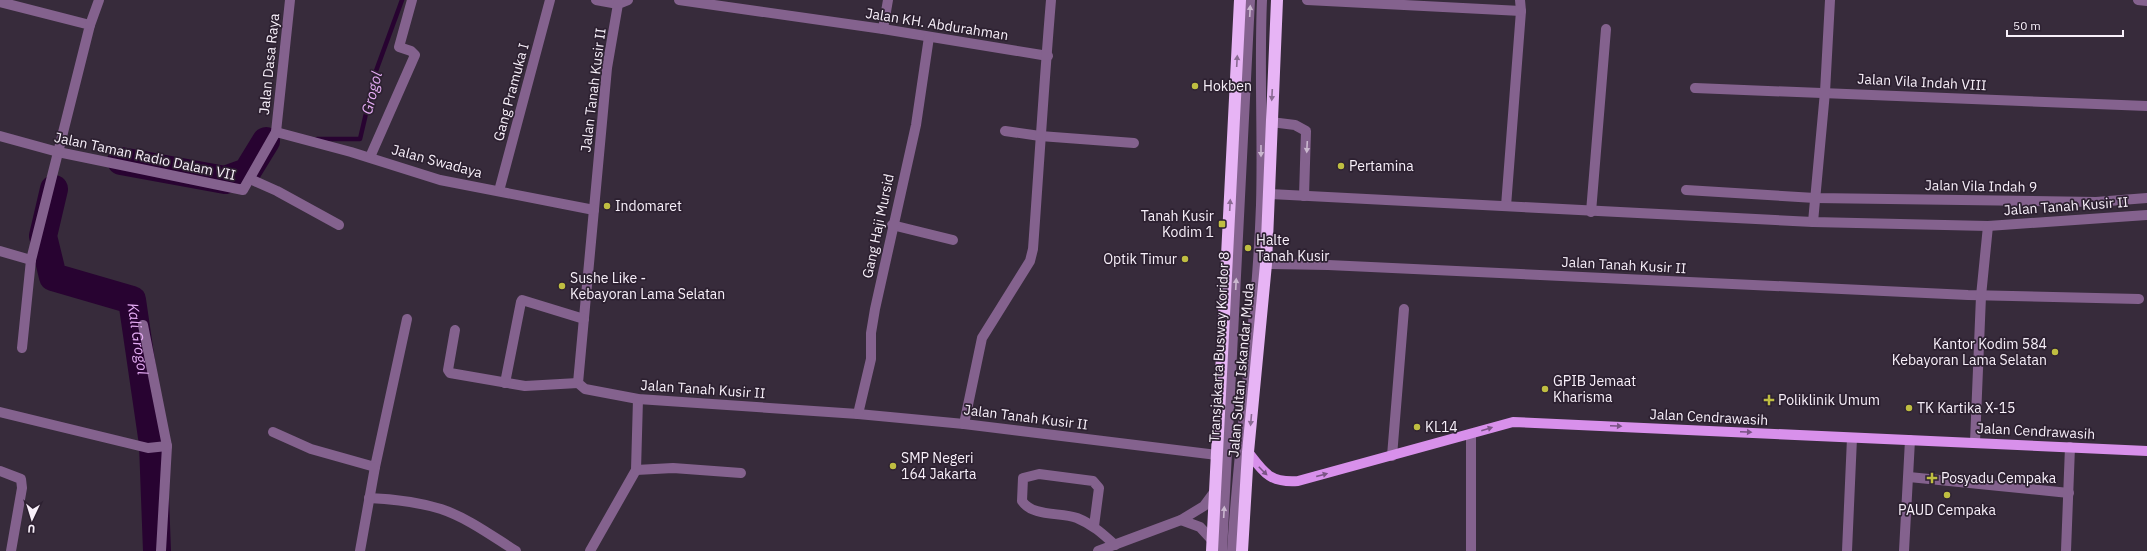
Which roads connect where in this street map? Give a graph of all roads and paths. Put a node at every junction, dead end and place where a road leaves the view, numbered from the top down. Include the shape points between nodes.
1 (99, 0) edge
2 (290, 0) edge
3 (412, 0) edge
4 (550, 0) edge
5 (596, 0) edge
6 (679, 0) edge
7 (888, 0) edge
8 (1051, 0) edge
9 (1240, 0) edge
10 (1250, 0) edge
11 (1262, 0) edge
12 (1277, 0) edge
13 (1307, 0) edge
14 (1520, 0) edge
15 (1830, 0) edge
16 (2138, 0) edge
17 (2147, 1) edge
18 (0, 2) edge
19 (623, 2) edge
20 (1521, 11) junction
21 (90, 25) junction
22 (883, 29) junction
23 (1606, 29) dead end
24 (929, 37) junction
25 (1048, 56) junction
26 (1695, 88) dead end
27 (1825, 92) junction
28 (2147, 106) edge
29 (1271, 122) junction
30 (1005, 131) dead end
31 (276, 132) junction
32 (0, 136) edge
33 (1040, 136) junction
34 (1134, 143) dead end
35 (58, 152) junction
36 (370, 158) junction
37 (250, 179) junction
38 (1686, 190) dead end
39 (499, 191) junction
40 (1270, 194) junction
41 (1304, 196) junction
42 (1816, 198) junction
43 (2147, 198) edge
44 (1506, 206) junction
45 (594, 210) junction
46 (1591, 212) junction
47 (2147, 215) edge
48 (1813, 222) junction
49 (339, 225) dead end
50 (892, 225) junction
51 (1988, 226) junction
52 (953, 240) dead end
53 (0, 251) edge
54 (31, 260) junction
55 (1266, 264) junction
56 (1981, 296) junction
57 (2139, 299) dead end
58 (1404, 309) dead end
59 (584, 318) junction
60 (407, 319) dead end
61 (143, 325) dead end
62 (455, 330) dead end
63 (22, 348) dead end
64 (505, 383) junction
65 (578, 383) junction
66 (638, 399) junction
67 (0, 412) edge
68 (858, 414) junction
69 (964, 424) junction
70 (273, 432) dead end
71 (1471, 434) junction
72 (1852, 438) junction
73 (1910, 440) junction
74 (1976, 442) junction
75 (164, 446) junction
76 (2070, 447) junction
77 (2147, 451) edge
78 (1248, 452) junction
79 (1217, 455) junction
80 (1392, 456) junction
81 (375, 467) junction
82 (636, 470) junction
83 (0, 471) edge
84 (741, 473) dead end
85 (1909, 477) junction
86 (1215, 491) junction
87 (2069, 493) junction
88 (369, 498) junction
89 (1181, 520) junction
90 (1094, 526) junction
91 (1115, 545) junction
92 (1212, 545) edge
93 (11, 551) edge
94 (161, 551) edge
95 (360, 551) edge
96 (516, 551) edge
97 (590, 551) edge
98 (1098, 551) edge
99 (1222, 551) edge
100 (1232, 551) edge
101 (1242, 551) edge
102 (1471, 551) edge
103 (1847, 551) edge
104 (1904, 551) edge
105 (2066, 551) edge

1 - 21 street
2 - 31 street, Jalan Dasa Raya
3 - 36 street via 399,47 415,55
4 - 39 street, Gang Pramuka I
5 - 19 street
6 - 22 street, Jalan KH. Abdurahman
7 - 22 street
8 - 25 street
79 -> 9 highway, Jalan Sultan Iskandar Muda
99 -> 10 street, Transjakarta Busway Koridor 8
11 -> 100 street, Transjakarta Busway Koridor 8 via 1261,206
12 -> 29 highway, Jalan Sultan Iskandar Muda
13 - 20 street
14 - 20 street
15 - 27 street
16 - 17 street
18 - 21 street
19 - 45 street, Jalan Tanah Kusir II via 607,68
20 - 44 street
21 - 35 street
22 - 24 street, Jalan KH. Abdurahman
23 - 46 street
24 - 25 street, Jalan KH. Abdurahman
24 - 50 street, Gang Haji Mursid via 916,125
25 - 33 street
26 - 27 street, Jalan Vila Indah VIII
27 - 28 street, Jalan Vila Indah VIII
27 - 42 street
29 - 40 highway, Jalan Sultan Iskandar Muda
29 -> 41 street via 1295,125 1306,131
30 - 33 street
31 - 36 street, Jalan Swadaya
31 - 37 street, Jalan Taman Radio Dalam VII
32 - 35 street, Jalan Taman Radio Dalam VII
33 - 34 street
33 - 69 street via 1035,226 1030,261 982,338
35 - 37 street, Jalan Taman Radio Dalam VII via 239,190 243,190
35 - 54 street
36 - 39 street, Jalan Swadaya via 440,180
37 - 49 street
38 - 42 street, Jalan Vila Indah 9
39 - 45 street, Jalan Swadaya
40 - 41 street, Jalan Tanah Kusir II
40 - 55 highway, Jalan Sultan Iskandar Muda
41 - 44 street, Jalan Tanah Kusir II
42 - 43 street, Jalan Vila Indah 9 via 2096,202
42 - 48 street
44 - 46 street, Jalan Tanah Kusir II
45 - 59 street, Jalan Tanah Kusir II
46 - 48 street, Jalan Tanah Kusir II
47 - 51 street, Jalan Tanah Kusir II
48 - 51 street, Jalan Tanah Kusir II
50 - 52 street
50 - 68 street, Gang Haji Mursid via 872,337 871,359
51 - 56 street, Jalan Tanah Kusir II
53 - 54 street
54 - 63 street
55 - 56 street, Jalan Tanah Kusir II
55 -> 78 highway, Jalan Sultan Iskandar Muda
56 - 57 street, Jalan Tanah Kusir II
56 - 74 street, Jalan Tanah Kusir II
58 - 80 street
59 - 64 street via 522,300
59 - 65 street, Jalan Tanah Kusir II
60 - 81 street
61 - 75 street
62 - 64 street via 448,372
64 - 65 street via 525,386
65 - 66 street, Jalan Tanah Kusir II via 585,389
66 - 68 street, Jalan Tanah Kusir II
66 - 82 street
67 - 75 street via 148,448
68 - 69 street, Jalan Tanah Kusir II
69 - 79 street, Jalan Tanah Kusir II
70 - 81 street via 311,449
71 -> 72 main road, Jalan Cendrawasih via 1513,422
71 - 80 main road, Jalan Cendrawasih
71 - 102 street
72 - 73 main road, Jalan Cendrawasih
72 - 103 street
73 - 74 main road, Jalan Cendrawasih
73 - 85 street
74 - 76 main road, Jalan Cendrawasih
75 - 94 street
76 - 77 main road, Jalan Cendrawasih
76 - 87 street
78 -> 80 main road, Jalan Cendrawasih via 1263,472 1283,482 1312,478
78 - 101 highway, Jalan Sultan Iskandar Muda
79 - 86 highway, Jalan Sultan Iskandar Muda
81 - 88 street
82 - 84 street via 673,468
82 - 97 street
83 - 93 street via 21,479 22,488
85 - 87 street
85 - 104 street
86 - 89 street via 1204,506
86 - 92 highway, Jalan Sultan Iskandar Muda
87 - 105 street
88 - 95 street
88 - 96 street via 399,500 441,509 473,524
89 - 91 street
89 - 92 street via 1200,527
90 - 90 street via 1076,518 1029,509 1022,501 1023,478 1039,474 1093,481 1099,488
90 - 91 street
91 - 98 street

